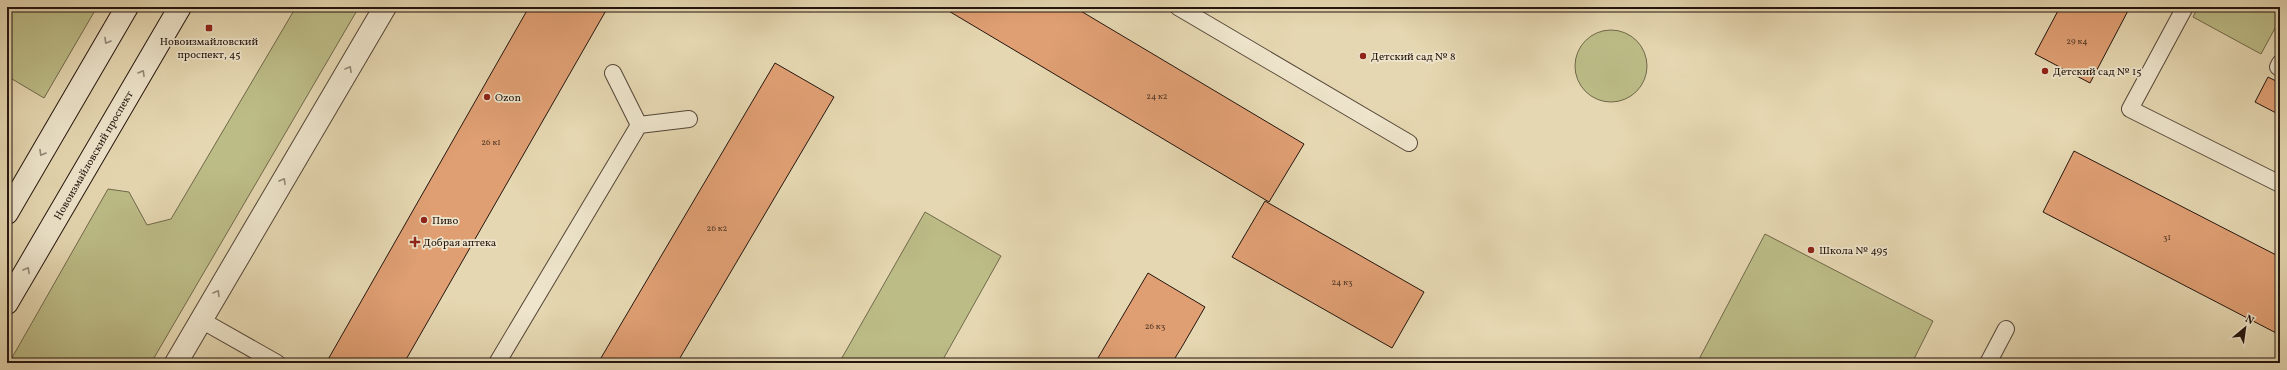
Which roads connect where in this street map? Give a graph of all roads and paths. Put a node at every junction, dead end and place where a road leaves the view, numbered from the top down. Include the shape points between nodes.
1 (127, 7) edge
2 (180, 7) edge
3 (385, 7) edge
4 (1178, 7) edge
5 (2185, 7) edge
6 (2280, 63) edge
7 (2280, 68) edge
8 (613, 74) dead end
9 (689, 119) dead end
10 (639, 125) junction
11 (1409, 143) dead end
12 (2280, 184) edge
13 (7, 212) edge
14 (7, 303) edge
15 (202, 320) junction
16 (2006, 329) dead end
17 (176, 363) edge
18 (277, 363) edge
19 (496, 363) edge
20 (1988, 363) edge

1 -> 13 street
14 -> 2 street, Новоизмайловский проспект
15 -> 3 street
4 - 11 lane
5 - 12 lane via 2130,109
6 - 7 lane
8 - 10 lane
9 - 10 lane
10 - 19 lane
15 - 17 street
15 - 18 lane
16 - 20 lane

